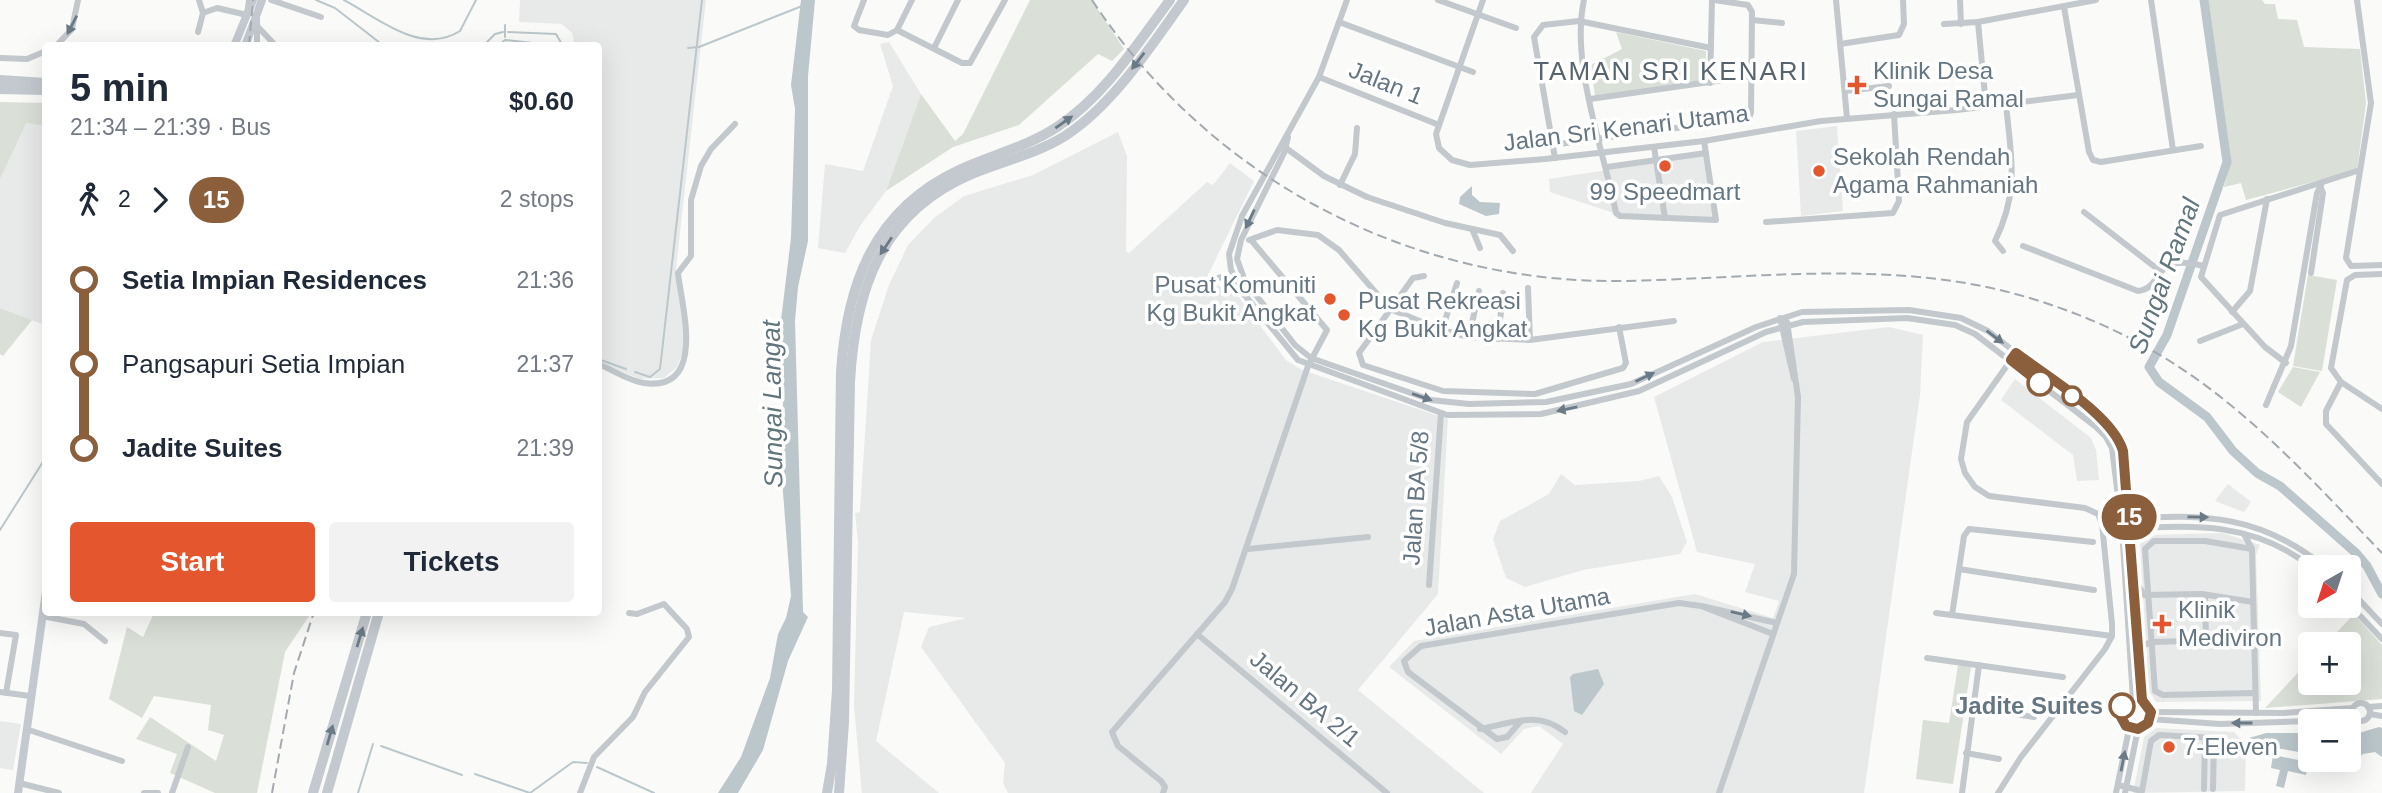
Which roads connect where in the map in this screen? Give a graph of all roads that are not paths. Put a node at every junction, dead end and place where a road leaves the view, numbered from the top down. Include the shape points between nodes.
1 (78, 0) edge
2 (199, 0) edge
3 (251, 0) edge
4 (262, 0) edge
5 (271, 0) edge
6 (864, 0) edge
7 (912, 0) edge
8 (958, 0) edge
9 (1005, 0) edge
10 (1162, 0) edge
11 (1170, 0) edge
12 (1345, 0) edge
13 (1438, 0) edge
14 (1483, 0) edge
15 (1584, 0) edge
16 (1713, 0) edge
17 (1836, 0) edge
18 (1903, 0) edge
19 (1960, 0) edge
20 (2096, 0) edge
21 (2151, 0) edge
22 (2357, 0) edge
23 (1184, 1) edge
24 (2064, 6) junction
25 (203, 13) junction
26 (1478, 14) junction
27 (252, 16) junction
28 (321, 17) dead end
29 (1752, 20) junction
30 (1579, 21) junction
31 (1339, 22) junction
32 (1978, 22) junction
33 (1782, 23) dead end
34 (1944, 24) dead end
35 (1961, 24) junction
36 (258, 27) junction
37 (1516, 28) dead end
38 (896, 31) junction
39 (198, 32) dead end
40 (1150, 33) junction
41 (60, 42) edge
42 (236, 42) edge
43 (246, 42) edge
44 (257, 42) edge
45 (272, 42) edge
46 (1840, 44) junction
47 (934, 48) junction
48 (1711, 48) junction
49 (42, 53) edge
50 (0, 58) edge
51 (1460, 66) junction
52 (1473, 72) dead end
53 (1752, 76) junction
54 (1319, 77) junction
55 (0, 80) edge
56 (42, 81) edge
57 (1710, 83) junction
58 (19, 85) junction
59 (1889, 86) dead end
60 (0, 89) edge
61 (42, 91) edge
62 (1845, 91) junction
63 (2078, 95) junction
64 (1590, 99) junction
65 (2006, 104) junction
66 (1986, 106) junction
67 (1894, 114) junction
68 (1847, 118) junction
69 (735, 124) dead end
70 (1439, 125) junction
71 (1357, 128) dead end
72 (1289, 135) junction
73 (1596, 140) junction
74 (1704, 141) junction
75 (1552, 145) junction
76 (2201, 146) dead end
77 (1654, 147) junction
78 (1286, 148) junction
79 (2173, 150) junction
80 (1706, 153) junction
81 (1599, 154) junction
82 (1555, 158) junction
83 (1656, 160) junction
84 (1607, 167) junction
85 (2360, 170) junction
86 (2340, 177) junction
87 (2358, 182) junction
88 (1340, 185) junction
89 (2321, 186) junction
90 (1256, 197) junction
91 (2267, 199) junction
92 (2084, 212) dead end
93 (1665, 218) junction
94 (1766, 222) dead end
95 (1472, 229) junction
96 (1233, 237) junction
97 (1241, 240) junction
98 (1251, 240) junction
99 (2023, 246) dead end
100 (1479, 248) dead end
101 (1513, 251) dead end
102 (2003, 251) dead end
103 (2199, 265) junction
104 (2382, 265) edge
105 (2160, 271) junction
106 (2311, 273) dead end
107 (2382, 274) edge
108 (1423, 276) dead end
109 (1212, 279) dead end
110 (1457, 283) dead end
111 (1528, 288) dead end
112 (1479, 290) dead end
113 (1243, 293) junction
114 (1503, 293) dead end
115 (1390, 309) junction
116 (2232, 312) junction
117 (1783, 317) junction
118 (1674, 321) dead end
119 (2243, 324) junction
120 (1619, 327) junction
121 (1785, 327) junction
122 (1442, 330) junction
123 (1766, 332) junction
124 (1469, 337) junction
125 (1498, 339) junction
126 (1530, 340) junction
127 (2200, 341) dead end
128 (1785, 342) junction
129 (1999, 352) junction
130 (2016, 353) junction
131 (1311, 358) junction
132 (2011, 360) junction
133 (2286, 363) junction
134 (602, 366) edge
135 (1308, 366) junction
136 (2022, 369) junction
137 (1389, 374) junction
138 (2000, 374) junction
139 (2341, 382) junction
140 (1385, 384) junction
141 (1797, 388) junction
142 (2266, 405) dead end
143 (2382, 409) edge
144 (1441, 413) junction
145 (2382, 484) edge
146 (2126, 519) junction
147 (2126, 529) junction
148 (2243, 532) junction
149 (1367, 537) dead end
150 (2265, 539) junction
151 (2093, 542) dead end
152 (1248, 549) junction
153 (2252, 549) junction
154 (2308, 555) edge
155 (2298, 558) edge
156 (1959, 569) junction
157 (2133, 574) junction
158 (1429, 585) dead end
159 (2094, 590) dead end
160 (2150, 595) junction
161 (2205, 595) junction
162 (2253, 602) junction
163 (2361, 602) edge
164 (1701, 606) junction
165 (629, 613) dead end
166 (1936, 613) dead end
167 (1952, 615) junction
168 (42, 616) joint
169 (366, 616) edge
170 (378, 616) edge
171 (2361, 617) edge
172 (1777, 623) junction
173 (2382, 624) edge
174 (0, 633) edge
175 (1198, 634) junction
176 (1773, 634) junction
177 (2112, 636) junction
178 (2253, 639) junction
179 (2382, 639) edge
180 (2206, 641) junction
181 (105, 642) dead end
182 (2153, 642) junction
183 (2138, 646) junction
184 (1927, 658) dead end
185 (1979, 665) junction
186 (2063, 677) dead end
187 (3, 692) edge
188 (2254, 693) junction
189 (30, 696) junction
190 (2133, 699) junction
191 (2142, 700) junction
192 (2382, 706) edge
193 (1971, 708) junction
194 (2353, 708) joint
195 (2369, 710) junction
196 (2221, 713) junction
197 (2256, 713) junction
198 (2150, 716) junction
199 (2382, 716) edge
200 (2034, 717) dead end
201 (2361, 720) edge
202 (1521, 721) junction
203 (2298, 721) edge
204 (2187, 722) junction
205 (2220, 723) junction
206 (26, 729) junction
207 (1480, 729) junction
208 (2129, 729) junction
209 (2138, 729) junction
210 (1565, 732) dead end
211 (2186, 737) junction
212 (2205, 738) junction
213 (188, 747) dead end
214 (1966, 753) junction
215 (1999, 759) dead end
216 (122, 761) dead end
217 (19, 788) edge
218 (2117, 789) edge
219 (2204, 789) dead end
220 (2213, 789) dead end
221 (2126, 790) edge
222 (2142, 791) edge
223 (580, 792) edge
224 (59, 793) edge
225 (144, 793) edge
226 (158, 793) edge
227 (172, 793) edge
228 (313, 793) edge
229 (327, 793) edge
230 (827, 793) edge
231 (839, 793) edge
232 (1163, 793) edge
233 (1387, 793) edge
234 (1719, 793) edge
235 (1962, 793) edge
236 (1998, 793) edge

1 -> 41 street via 72,29
2 - 25 street
3 - 27 main road
4 - 27 main road
5 - 28 street
6 - 38 street via 854,22 856,29 888,35
7 - 38 street
8 - 47 street
9 - 47 street via 970,63
10 - 40 highway
11 - 40 highway
12 - 31 street
13 - 26 street
14 - 26 street
15 - 30 street
16 - 29 street via 1748,5
16 - 48 street
17 - 46 street
18 - 46 street via 1905,24 1899,35
19 - 35 street
20 - 24 street
21 - 79 street
22 - 85 street via 2371,103
23 - 40 highway
24 - 32 street
24 - 63 street
25 - 27 street via 217,8
25 - 39 street
26 - 37 street
26 - 51 street
27 - 36 street
27 - 42 main road
27 - 43 main road
29 - 33 street
29 - 53 street
30 - 48 street
30 - 64 street
30 - 75 street via 1543,25 1535,33
31 - 51 street
31 - 54 street
32 - 35 street
32 - 66 street
34 - 35 street
36 - 44 street
36 - 45 street
38 - 47 street
230 -> 40 highway via 837,690 841,370 857,277 876,240 920,194 959,170 1055,129 1091,100
40 -> 231 highway via 1118,87 1100,107 1044,148 963,178 925,203 889,239 866,283 851,368
46 - 62 street
48 - 57 street
49 - 50 street via 27,59
51 - 52 street
51 - 70 street
53 - 57 street
53 - 73 street via 1752,113 1746,119
54 - 70 street, Jalan 1
54 - 72 street
55 - 58 highway
56 - 58 highway
57 - 64 street
58 - 60 highway
58 - 61 highway
59 - 62 street
62 - 68 street
63 - 65 street, Jalan Sri Kenari Utama
63 - 79 street via 2093,160
64 - 73 street
65 - 66 street, Jalan Sri Kenari Utama
65 - 102 street via 2013,190 1994,243
66 - 67 street, Jalan Sri Kenari Utama
67 - 68 street, Jalan Sri Kenari Utama
67 - 94 street via 1899,201 1893,212
68 - 74 street, Jalan Sri Kenari Utama
69 - 134 street via 708,154 692,193 691,256 678,273 689,340 680,366 665,380 648,383
70 - 82 street, Jalan Sri Kenari Utama via 1439,148 1461,163
71 - 88 street via 1355,154
72 - 78 street
72 - 90 street
73 - 75 street
73 - 81 street
74 - 77 street, Jalan Sri Kenari Utama
74 - 80 street
75 - 82 street
76 - 79 street
77 - 81 street, Jalan Sri Kenari Utama
77 - 83 street
78 - 88 street
78 - 90 street
80 - 83 street
80 - 93 street via 1717,220
81 - 82 street, Jalan Sri Kenari Utama
81 - 84 street
83 - 84 street
83 - 93 street
84 - 93 street via 1616,213
85 - 86 street
85 - 87 street
86 - 87 street
86 - 89 street
87 - 104 street via 2347,263
88 - 95 street via 1393,208
89 - 91 street
89 - 106 street
89 - 133 street
90 - 96 street
90 -> 97 street
91 - 103 street via 2221,214
91 - 116 street via 2250,291
92 - 105 street
95 - 100 street
95 - 101 street via 1500,235
96 - 97 street
96 - 113 street via 1231,270
97 - 98 street
97 - 131 street via 1237,259 1245,281 1295,345
98 - 115 street via 1277,230 1318,235 1339,250
98 - 131 street via 1327,330
99 - 105 street via 2138,291 2145,290
103 - 105 street via 2172,262
103 - 116 street via 2201,277
107 - 139 street via 2355,275 2344,285 2331,362
108 - 115 street via 1413,278
109 - 113 street via 1221,277
110 - 122 street
111 - 126 street
112 - 124 street
113 - 135 street via 1290,352
114 - 125 street
115 - 122 street
115 - 137 street via 1358,358 1363,365
116 - 119 street
117 - 121 street
117 -> 130 street via 1802,312 1909,310 1950,316 1980,326
140 -> 117 street via 1447,404 1546,402 1631,384
118 - 120 street
119 - 127 street
119 - 133 street
120 - 126 street
120 - 137 street via 1623,368 1535,394 1454,393
121 - 123 street
121 - 128 street
121 - 129 street via 1821,320 1908,318 1965,329
121 - 141 street
122 - 124 street
123 - 128 street via 1776,332
123 -> 144 street via 1639,391 1596,403 1541,414
124 - 125 street
125 - 126 street
128 - 141 street
129 - 132 street
129 - 138 street via 2003,362
130 - 132 street
130 - 146 street via 2116,434 2123,451
131 - 135 street
131 - 140 street
132 - 136 street
132 - 138 street
133 - 142 street
135 - 144 street
135 - 152 street
136 - 138 street
136 - 146 street via 2106,437
137 - 140 street
138 - 177 street via 1967,422 1961,459 1965,473 1989,496 2085,508 2098,514
139 - 143 street
139 - 145 street via 2326,411 2326,424
141 - 172 street via 1794,574
144 - 158 street, Jalan BA 5/8
146 - 147 street
146 -> 154 street via 2207,517 2244,523 2280,535
147 - 148 street via 2192,525
147 - 157 street
147 - 190 street
148 - 150 street
148 - 153 street
149 - 152 street
150 - 153 street
150 - 155 street
151 - 156 street via 1973,527 1964,536
152 - 175 street via 1226,602
153 - 160 street via 2205,541 2154,541 2147,545
153 - 162 street
156 - 159 street
156 - 167 street
157 - 160 street via 2141,593
157 - 183 street
160 - 161 street
160 - 182 street
161 - 162 street
161 - 180 street
162 - 178 street
163 - 173 street
164 -> 172 street, Jalan Asta Utama
164 - 176 street, Jalan Asta Utama
164 - 207 street, Jalan Asta Utama via 1679,603 1414,650 1404,662 1408,672
165 - 223 street via 664,604 689,637 645,692 633,718 594,757
166 - 167 street
167 - 177 street
168 - 181 street via 84,624
168 - 189 main road
228 -> 169 highway
170 - 229 highway
171 - 179 street
172 - 176 street
174 - 187 street via 16,635
175 - 232 street via 1112,733 1118,746 1161,781
175 - 233 street, Jalan BA 2/1
176 - 234 street
177 - 236 street
178 - 180 street
178 - 188 street
180 - 182 street
182 - 183 street
182 - 188 street via 2158,694
183 - 191 street
184 - 185 street
185 - 186 street
185 - 193 street
187 - 189 street
188 - 197 street
189 - 206 main road
190 - 191 street
190 - 208 street via 2120,712
191 - 198 street
192 - 195 street
193 - 200 street
193 - 214 street
194 - 195 street via 2362,703
194 - 197 street
195 - 199 street
195 - 201 street
196 - 197 street
196 - 198 street
196 - 205 street
198 - 204 street
198 - 209 street
202 - 207 street
202 - 207 street via 1503,739
202 - 210 street via 1547,719
203 -> 205 street
204 - 205 street
204 - 211 street
206 - 216 street
206 - 217 main road
208 - 209 street
218 -> 208 street
209 - 221 street
211 - 212 street
211 - 222 street via 2154,737
212 - 219 street
212 - 220 street via 2214,738
213 - 227 street
214 - 215 street
214 - 235 street
217 - 224 street
218 - 221 street
221 - 222 street
225 - 226 street

